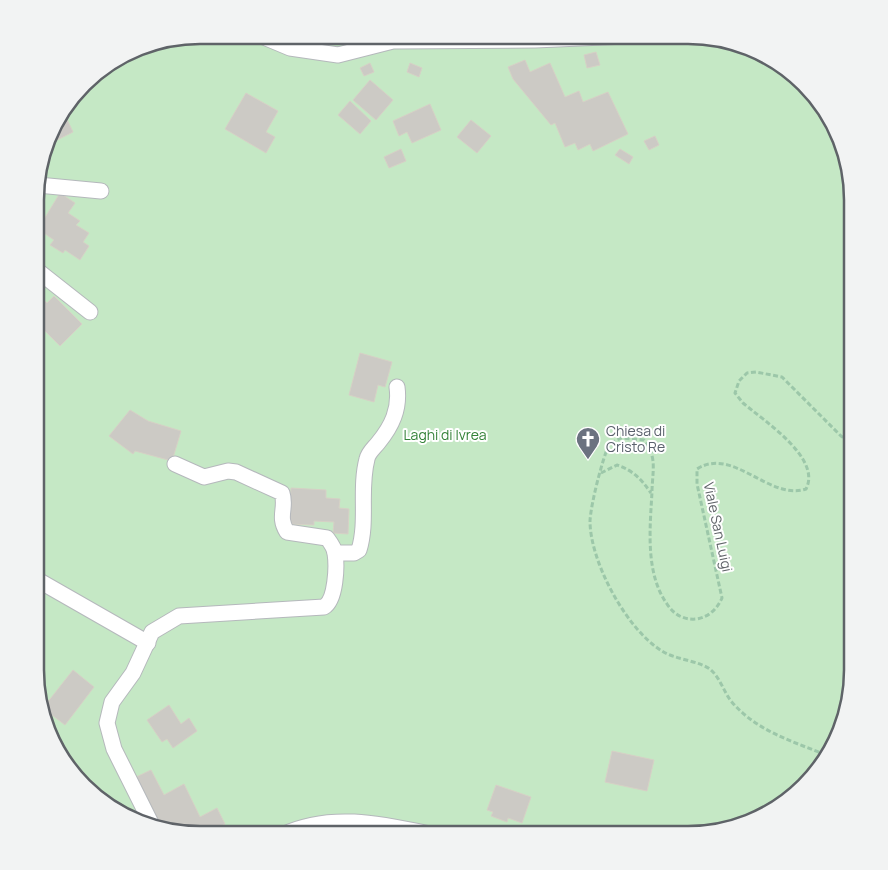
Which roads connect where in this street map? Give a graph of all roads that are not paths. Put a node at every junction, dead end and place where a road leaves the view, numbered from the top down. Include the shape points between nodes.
1 (280, 44) edge
2 (381, 44) edge
3 (45, 186) edge
4 (101, 191) dead end
5 (44, 277) edge
6 (90, 312) dead end
7 (397, 387) dead end
8 (175, 464) dead end
9 (335, 553) junction
10 (44, 583) edge
11 (148, 643) junction
12 (148, 817) edge
13 (302, 826) edge
14 (387, 826) edge

1 - 2 street via 338,55
3 - 4 street
5 - 6 street
7 - 9 street via 390,428 367,456 359,550
8 - 9 street via 204,477 236,472 274,487 282,493 281,517 287,532 327,538
9 - 11 street via 334,595 324,606 179,616 152,632
10 - 11 street
11 - 12 street via 133,673 112,702 107,723 114,749
13 - 14 street via 338,820

